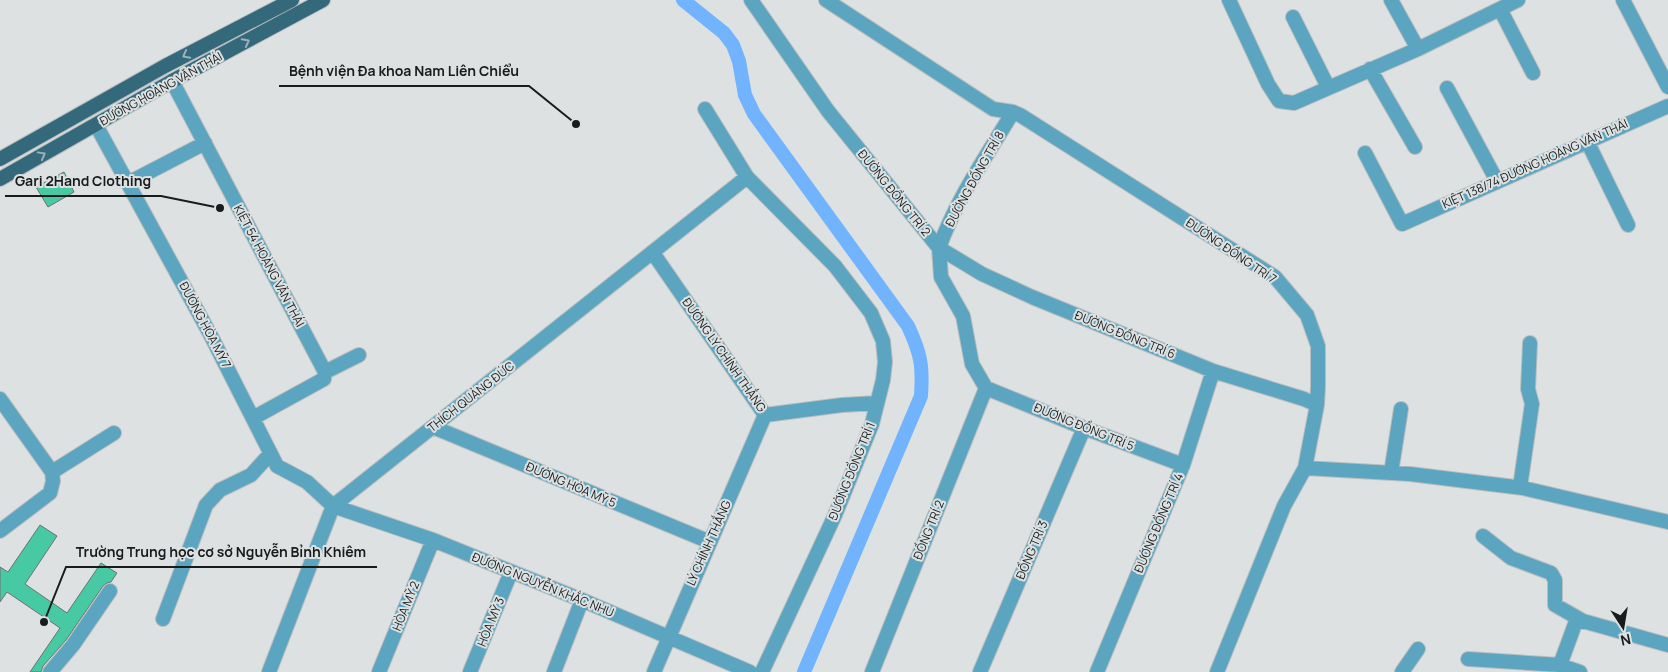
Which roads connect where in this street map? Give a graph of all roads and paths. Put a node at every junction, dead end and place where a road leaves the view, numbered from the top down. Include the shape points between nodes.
1 (292, 0) edge
2 (323, 0) edge
3 (751, 0) edge
4 (826, 0) edge
5 (1229, 0) edge
6 (1391, 0) edge
7 (1518, 0) edge
8 (1623, 0) edge
9 (1500, 9) junction
10 (1293, 17) dead end
11 (1418, 49) junction
12 (1370, 69) junction
13 (1533, 73) dead end
14 (172, 81) junction
15 (1328, 87) junction
16 (1668, 87) edge
17 (1447, 88) dead end
18 (1668, 106) edge
19 (705, 109) dead end
20 (1013, 112) junction
21 (96, 125) junction
22 (1587, 141) junction
23 (205, 143) junction
24 (1415, 147) dead end
25 (1366, 153) dead end
26 (0, 159) edge
27 (747, 177) junction
28 (0, 179) edge
29 (1497, 181) junction
30 (128, 183) junction
31 (1628, 225) dead end
32 (939, 248) junction
33 (653, 253) junction
34 (1530, 343) dead end
35 (359, 355) dead end
36 (1213, 371) junction
37 (325, 372) junction
38 (986, 388) junction
39 (0, 399) edge
40 (877, 403) junction
41 (1317, 406) junction
42 (1401, 409) dead end
43 (765, 415) junction
44 (253, 418) junction
45 (433, 427) junction
46 (1084, 428) junction
47 (114, 433) dead end
48 (270, 454) junction
49 (1183, 465) junction
50 (1305, 468) junction
51 (52, 472) junction
52 (1392, 474) junction
53 (1520, 487) junction
54 (334, 506) junction
55 (1668, 522) edge
56 (0, 531) edge
57 (1483, 536) dead end
58 (433, 540) junction
59 (710, 542) junction
60 (512, 572) junction
61 (110, 592) dead end
62 (582, 600) junction
63 (163, 619) dead end
64 (1583, 621) junction
65 (669, 637) junction
66 (1668, 645) edge
67 (1418, 649) dead end
68 (1468, 659) dead end
69 (1560, 665) junction
70 (50, 672) edge
71 (269, 672) edge
72 (379, 672) edge
73 (470, 672) edge
74 (554, 672) edge
75 (654, 672) edge
76 (750, 672) edge
77 (762, 672) edge
78 (872, 672) edge
79 (980, 672) edge
80 (1097, 672) edge
81 (1217, 672) edge
82 (1402, 672) edge
83 (1580, 672) edge

1 -> 26 main road, ĐƯỜNG HOÀNG VĂN THÁI via 164,66
14 -> 2 main road, ĐƯỜNG HOÀNG VĂN THÁI
3 - 32 street, ĐƯỜNG ĐỒNG TRÍ 2 via 828,110
4 - 20 street, ĐƯỜNG ĐỒNG TRÍ 7 via 993,108
5 - 15 street via 1268,84 1280,101 1294,103
6 - 11 street
7 - 9 street
8 - 16 street
9 - 11 street
9 - 13 street
10 - 15 street
11 - 12 street
12 - 15 street
12 - 24 street
14 - 21 main road, ĐƯỜNG HOÀNG VĂN THÁI
14 - 23 street, KIỆT 54 HOÀNG VĂN THÁI
17 - 29 street
18 - 22 street, KIỆT 138/74 ĐƯỜNG HOÀNG VĂN THÁI
19 - 27 street, ĐƯỜNG ĐỒNG TRÍ 1
20 - 32 street, ĐƯỜNG ĐỒNG TRÍ 8 via 980,166
20 - 41 street, ĐƯỜNG ĐỒNG TRÍ 7 via 1275,277 1308,315 1318,346
28 -> 21 main road, ĐƯỜNG HOÀNG VĂN THÁI
21 - 30 street, ĐƯỜNG HÒA MỸ 7
22 - 29 street, KIỆT 138/74 ĐƯỜNG HOÀNG VĂN THÁI
22 - 31 street
23 - 30 street
23 - 37 street, KIỆT 54 HOÀNG VĂN THÁI
25 - 29 street, KIỆT 138/74 ĐƯỜNG HOÀNG VĂN THÁI via 1402,224
27 - 33 street, THÍCH QUẢNG ĐỨC
27 - 40 street, ĐƯỜNG ĐỒNG TRÍ 1 via 835,266 871,312 883,341 885,362
30 - 44 street, ĐƯỜNG HÒA MỸ 7
32 - 36 street, ĐƯỜNG ĐỒNG TRÍ 6 via 982,274 1032,297
32 - 38 street, ĐƯỜNG ĐỒNG TRÍ 2 via 941,277 963,316 972,364
33 - 43 street, ĐƯỜNG LÝ CHÍNH THẮNG
33 - 45 street, THÍCH QUẢNG ĐỨC
34 - 53 street via 1528,389 1532,404
35 - 37 street
36 - 41 street, ĐƯỜNG ĐỒNG TRÍ 6
36 - 49 street, ĐƯỜNG ĐỒNG TRÍ 4
37 - 44 street via 324,379
38 - 46 street, ĐƯỜNG ĐỒNG TRÍ 5
38 - 78 street, ĐỒNG TRÍ 2
39 - 51 street
40 - 43 street, ĐƯỜNG LÝ CHÍNH THẮNG
40 - 77 street, ĐƯỜNG ĐỒNG TRÍ 1 via 872,424 835,515
41 - 50 street, ĐƯỜNG ĐỒNG TRÍ 7
42 - 52 street
43 - 59 street, LÝ CHÍNH THẮNG
44 - 48 street, ĐƯỜNG HÒA MỸ 7
45 - 54 street, THÍCH QUẢNG ĐỨC
45 - 59 street, ĐƯỜNG HÒA MỸ 5
46 - 49 street, ĐƯỜNG ĐỒNG TRÍ 5
46 - 79 street, ĐỒNG TRÍ 3
47 - 51 street
48 - 54 street, ĐƯỜNG HÒA MỸ 7 via 277,466 307,482
48 - 63 street via 250,475 220,490 206,505
49 - 80 street, ĐƯỜNG ĐỒNG TRÍ 4
50 - 52 street
50 - 81 street, ĐƯỜNG ĐỒNG TRÍ 7 via 1284,506
51 - 56 street via 50,493
52 - 53 street
53 - 55 street
54 - 58 street, ĐƯỜNG NGUYỄN KHẮC NHU
54 - 71 street
57 - 64 street via 1511,558 1551,573 1555,580 1555,605
58 - 60 street, ĐƯỜNG NGUYỄN KHẮC NHU
58 - 72 street, HÒA MỸ 2
59 - 65 street, LÝ CHÍNH THẮNG
60 - 62 street, ĐƯỜNG NGUYỄN KHẮC NHU
60 - 73 street, HÒA MỸ 3
61 - 70 street
62 - 65 street, ĐƯỜNG NGUYỄN KHẮC NHU
62 - 74 street
64 - 66 street
64 - 69 street via 1575,624
65 - 75 street, LÝ CHÍNH THẮNG
65 - 76 street, ĐƯỜNG NGUYỄN KHẮC NHU
67 - 82 street
68 - 69 street
69 - 83 street

